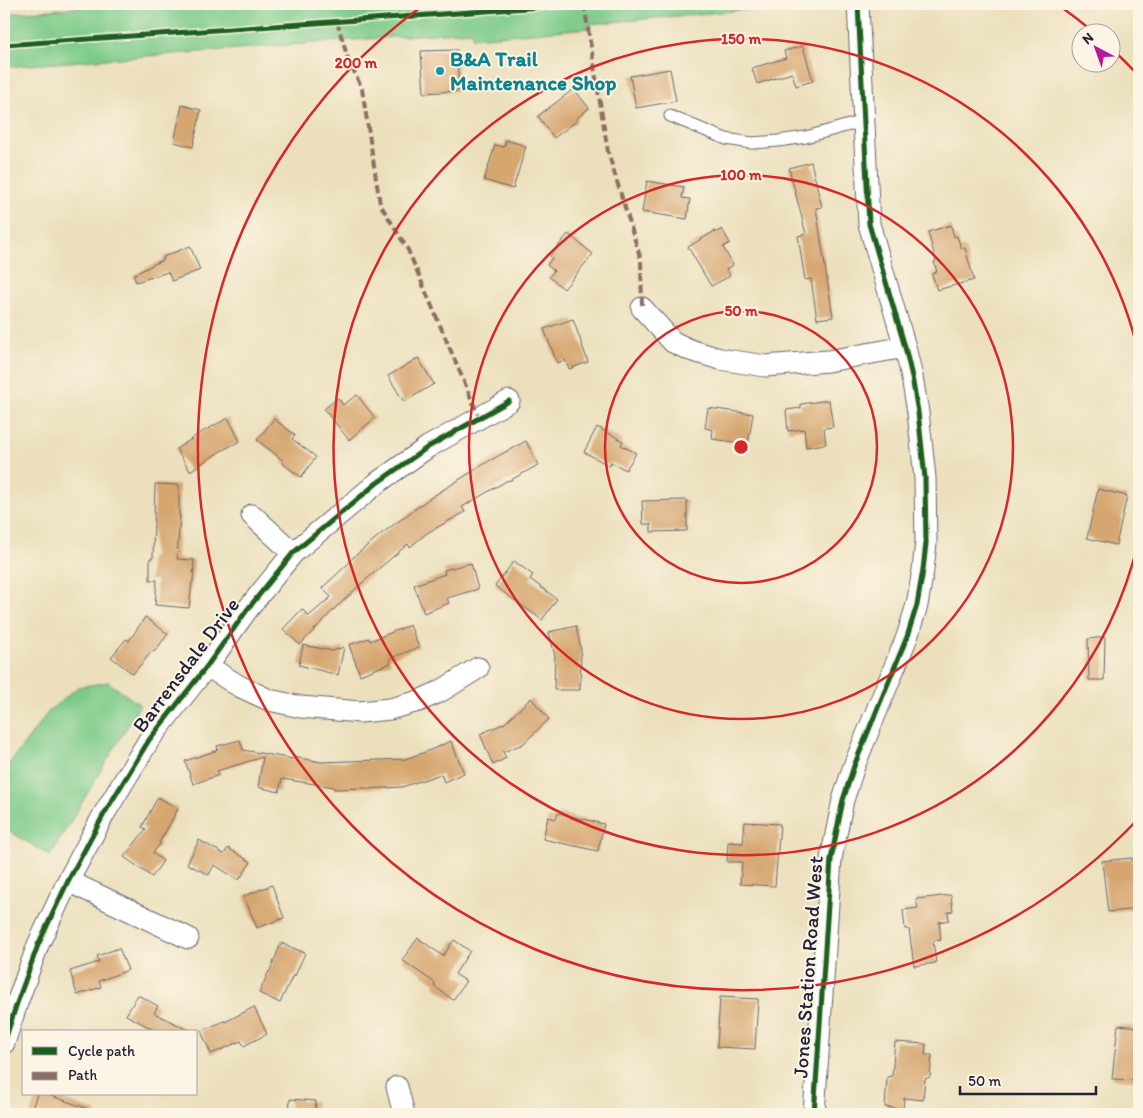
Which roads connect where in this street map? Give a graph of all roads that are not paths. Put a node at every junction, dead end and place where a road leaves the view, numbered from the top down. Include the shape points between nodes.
1 (858, 4) edge
2 (670, 116) dead end
3 (864, 121) junction
4 (642, 308) dead end
5 (905, 347) junction
6 (509, 401) dead end
7 (252, 515) dead end
8 (293, 553) junction
9 (207, 666) junction
10 (478, 668) dead end
11 (68, 880) junction
12 (188, 938) dead end
13 (4, 1043) edge
14 (398, 1087) dead end
15 (404, 1114) edge
16 (814, 1114) edge

1 - 3 street, Jones Station Road West
2 - 3 lane via 726,139 752,143 806,137
3 - 5 street, Jones Station Road West via 869,224
4 - 5 street via 673,342 720,359 765,366 828,361
5 - 16 street, Jones Station Road West via 918,412 925,478 923,570 908,637 843,800 831,859
6 - 8 street, Barrensdale Drive via 428,447 377,483
7 - 8 street
8 - 9 street, Barrensdale Drive
9 - 10 street via 269,700 360,712 419,702
9 - 11 street, Barrensdale Drive via 149,740
11 - 12 street
11 - 13 street, Barrensdale Drive via 38,945
14 - 15 street

